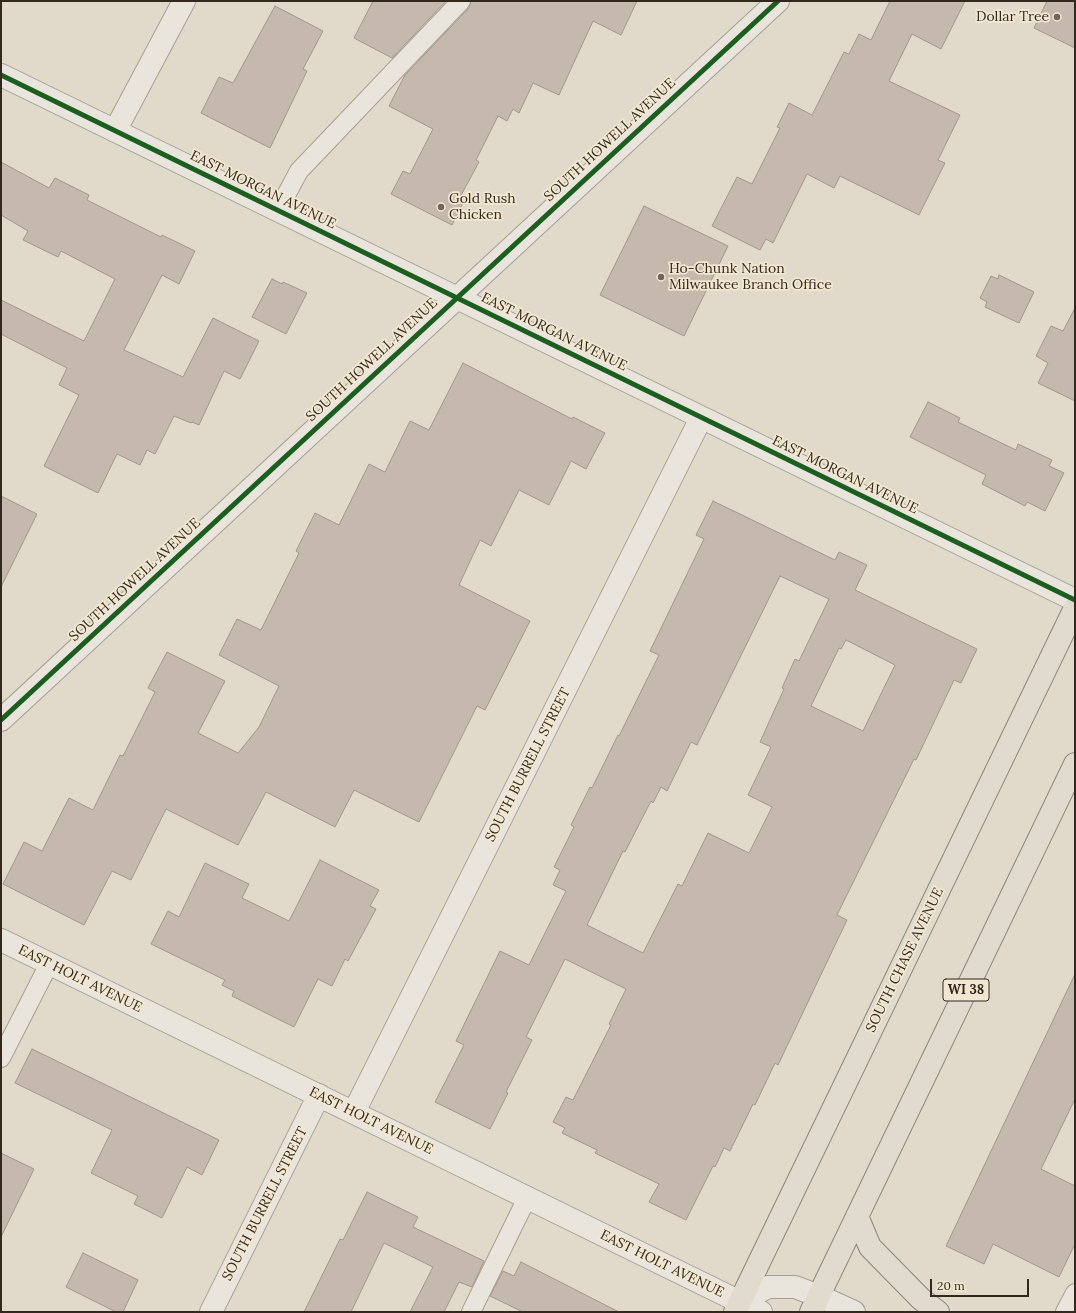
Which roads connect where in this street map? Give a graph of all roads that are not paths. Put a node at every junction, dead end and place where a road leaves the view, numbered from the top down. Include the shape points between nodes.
1 (184, 1) edge
2 (461, 1) edge
3 (778, 1) edge
4 (1, 75) edge
5 (115, 131) junction
6 (278, 210) junction
7 (457, 298) junction
8 (701, 418) junction
9 (1075, 600) edge
10 (1075, 608) edge
11 (1, 720) edge
12 (1075, 764) edge
13 (1, 940) edge
14 (49, 964) junction
15 (1, 1058) edge
16 (319, 1096) junction
17 (354, 1112) junction
18 (527, 1198) junction
19 (857, 1216) junction
20 (1075, 1293) edge
21 (815, 1304) edge
22 (738, 1307) edge
23 (211, 1312) edge
24 (471, 1312) edge
25 (761, 1312) edge
26 (854, 1312) edge
27 (938, 1312) edge
28 (1065, 1312) edge

1 - 5 street
2 - 6 lane via 299,171
3 - 7 street, SOUTH HOWELL AVENUE
4 - 5 street, EAST MORGAN AVENUE
5 - 6 street, EAST MORGAN AVENUE
6 - 7 street, EAST MORGAN AVENUE
7 - 8 street, EAST MORGAN AVENUE
7 - 11 street, SOUTH HOWELL AVENUE
8 - 9 street, EAST MORGAN AVENUE
8 - 17 street, SOUTH BURRELL STREET
10 - 22 main road, SOUTH CHASE AVENUE
12 - 19 main road, WI 38
13 - 14 street, EAST HOLT AVENUE
14 - 15 lane
14 - 16 street, EAST HOLT AVENUE
16 - 17 street, EAST HOLT AVENUE
16 - 23 street, SOUTH BURRELL STREET
17 - 18 street, EAST HOLT AVENUE
18 - 22 street, EAST HOLT AVENUE
18 - 24 lane
19 - 21 main road, WI 38
19 - 27 main road via 870,1247 921,1299
20 - 28 lane
21 - 22 street via 795,1287 768,1288
21 - 26 street
22 - 25 street, EAST HOLT AVENUE

